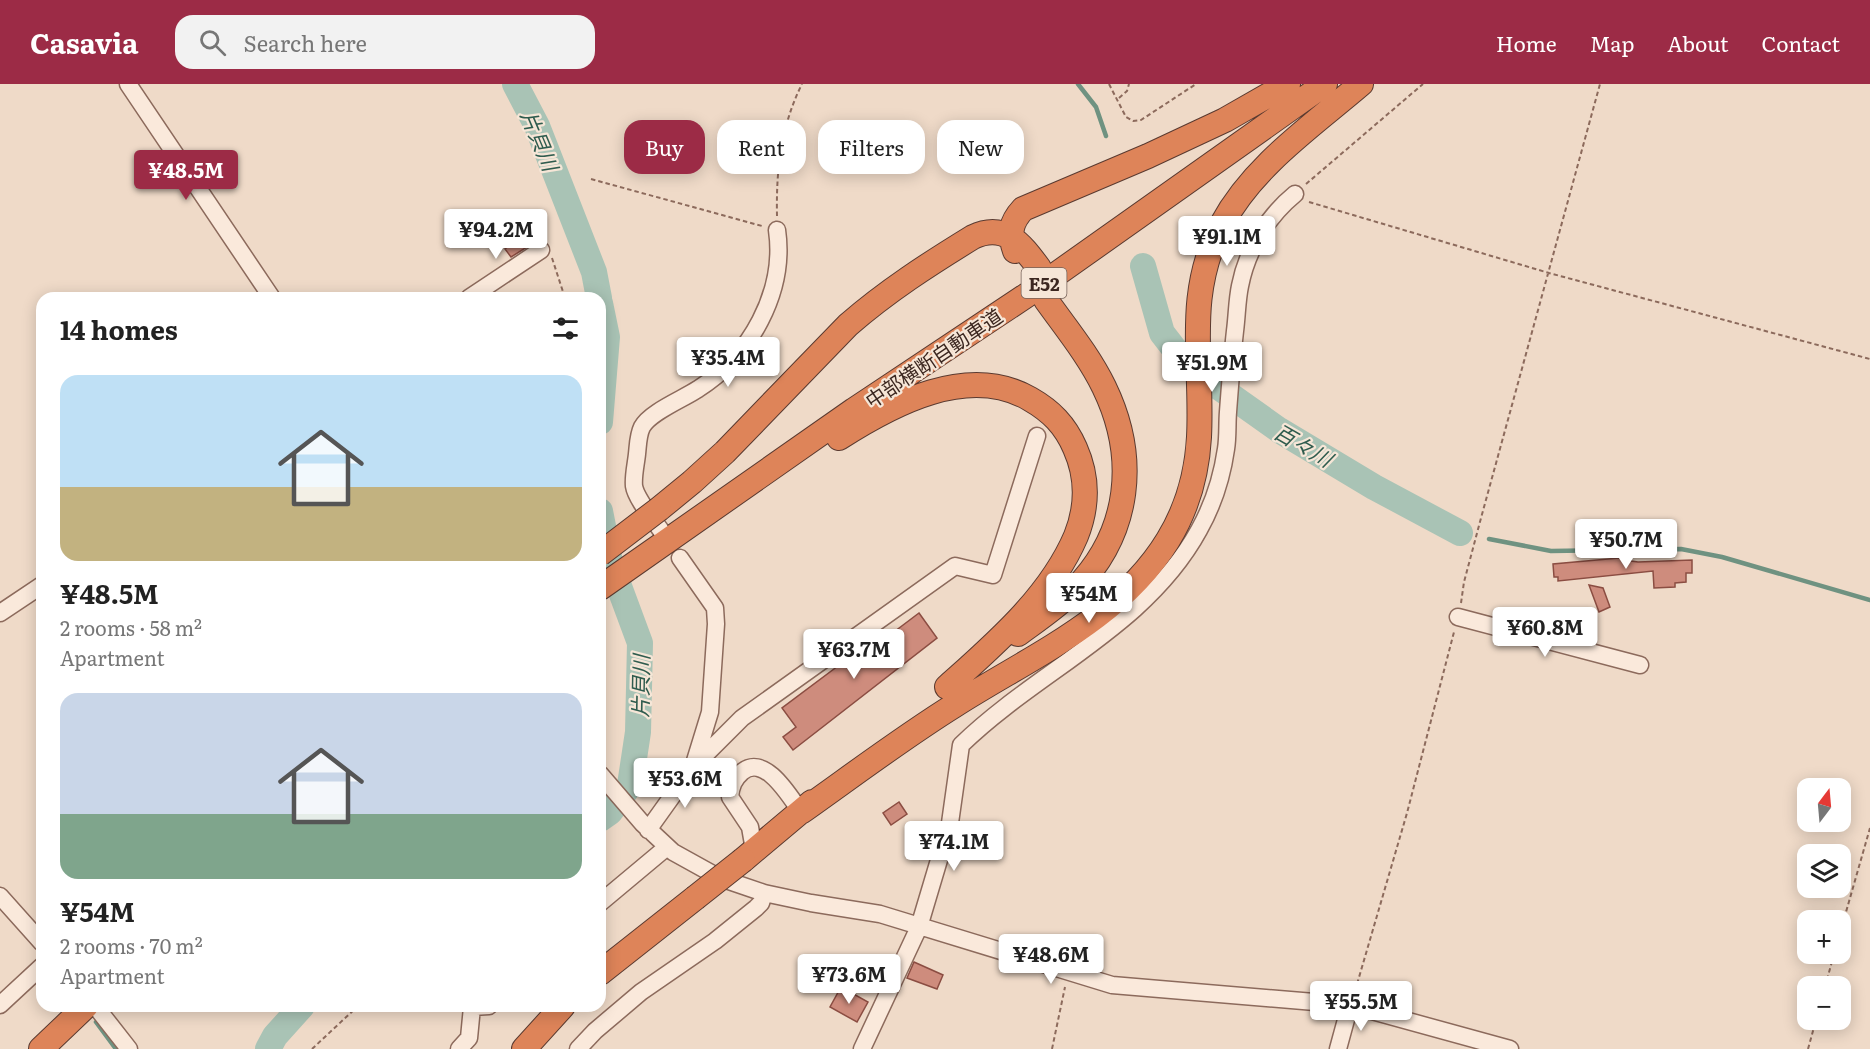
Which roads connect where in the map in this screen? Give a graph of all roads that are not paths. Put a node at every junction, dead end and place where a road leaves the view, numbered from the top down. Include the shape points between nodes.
1 (128, 84) edge
2 (1288, 84) edge
3 (1325, 84) edge
4 (1360, 84) edge
5 (1295, 194) road end
6 (777, 230) road end
7 (1011, 239) junction
8 (541, 250) road end
9 (1034, 272) dead end
10 (268, 292) edge
11 (478, 292) edge
12 (1051, 296) dead end
13 (1037, 436) dead end
14 (665, 540) junction
15 (606, 553) edge
16 (606, 584) edge
17 (36, 589) edge
18 (606, 596) edge
19 (0, 613) edge
20 (1458, 616) road end
21 (1640, 665) dead end
22 (951, 696) junction
23 (693, 767) junction
24 (606, 781) edge
25 (801, 812) junction
26 (645, 827) junction
27 (667, 847) junction
28 (749, 855) junction
29 (764, 893) junction
30 (0, 896) edge
31 (606, 898) edge
32 (919, 927) junction
33 (36, 936) edge
34 (606, 968) edge
35 (36, 972) edge
36 (0, 1005) edge
37 (1350, 1005) junction
38 (89, 1012) edge
39 (96, 1012) edge
40 (472, 1012) edge
41 (558, 1012) edge
42 (41, 1049) edge
43 (129, 1049) edge
44 (459, 1049) edge
45 (524, 1049) edge
46 (579, 1049) edge
47 (862, 1049) edge
48 (1338, 1049) edge
49 (1510, 1049) edge

1 - 10 street
2 - 7 highway via 1149,156 1023,209 1012,224
3 - 14 highway, 中部横断自動車道 / E52 via 1027,295
4 - 22 highway via 1245,188 1214,241 1198,301 1199,440 1191,487 1178,523 1156,559 1121,596 1087,623 1012,672
5 - 32 street via 1269,220 1250,254 1239,287 1227,446 1210,508 1188,550 1163,582 1127,616 961,745 950,823
6 - 14 street via 777,269 763,316 753,333 727,367 651,416 642,426 634,486
7 - 9 highway via 1025,250
7 - 14 highway via 996,231 982,233 919,270 869,307 692,483
8 - 11 street
12 - 22 highway via 1113,377 1134,428 1138,482 1130,526 1116,556 1083,599
13 - 23 street via 993,575 955,566 742,718
14 - 15 highway, bridge
14 - 16 highway, 中部横断自動車道 / E52
14 - 18 highway
14 - 22 highway via 885,411 956,386 980,384 1020,393 1059,420 1070,437 1085,478 1083,514 1066,555 1040,593
14 - 23 street via 715,608 710,712
17 - 19 street
20 - 21 street
22 - 25 highway
23 - 26 street
24 - 26 street
25 - 28 highway
25 - 28 street via 771,774 763,769 746,769 731,786 730,797 750,827
26 - 27 street
27 - 29 street via 712,875
27 - 31 street
28 - 34 highway, bridge
29 - 32 street via 869,912
29 - 46 street via 756,908 641,992
30 - 33 street
32 - 37 street via 1112,985
32 - 47 street
35 - 36 street
37 - 48 street
37 - 49 street
38 - 42 highway
39 - 43 street
40 - 44 street via 469,1038
41 - 45 highway

